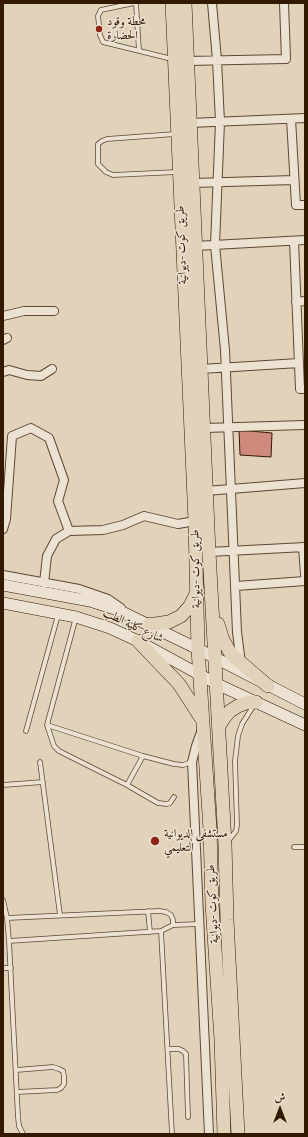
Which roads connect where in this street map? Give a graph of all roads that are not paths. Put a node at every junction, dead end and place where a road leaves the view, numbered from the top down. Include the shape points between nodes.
1 (135, 3) edge
2 (172, 3) edge
3 (185, 3) edge
4 (212, 3) edge
5 (284, 3) edge
6 (138, 51) junction
7 (181, 60) junction
8 (217, 60) junction
9 (305, 118) edge
10 (291, 119) junction
11 (220, 122) junction
12 (190, 123) junction
13 (178, 134) junction
14 (179, 172) junction
15 (294, 180) junction
16 (218, 182) junction
17 (193, 183) junction
18 (305, 205) edge
19 (305, 240) edge
20 (294, 241) junction
21 (216, 245) junction
22 (195, 246) junction
23 (305, 301) edge
24 (296, 302) junction
25 (54, 311) dead end
26 (3, 316) edge
27 (299, 363) junction
28 (226, 367) junction
29 (201, 368) junction
30 (52, 369) dead end
31 (3, 372) edge
32 (305, 389) edge
33 (305, 425) edge
34 (229, 427) junction
35 (204, 428) junction
36 (305, 484) edge
37 (232, 489) junction
38 (206, 491) junction
39 (195, 521) junction
40 (3, 529) edge
41 (69, 531) junction
42 (304, 547) edge
43 (234, 550) junction
44 (209, 552) junction
45 (305, 575) edge
46 (3, 576) edge
47 (305, 581) edge
48 (44, 583) junction
49 (3, 585) edge
50 (236, 586) junction
51 (196, 594) junction
52 (3, 603) edge
53 (212, 607) junction
54 (59, 613) junction
55 (76, 617) junction
56 (133, 617) junction
57 (149, 624) junction
58 (138, 640) junction
59 (198, 649) junction
60 (215, 658) junction
61 (241, 663) junction
62 (200, 675) junction
63 (217, 684) junction
64 (268, 686) junction
65 (256, 702) junction
66 (305, 704) edge
67 (203, 724) junction
68 (47, 725) junction
69 (305, 725) edge
70 (219, 726) junction
71 (26, 731) dead end
72 (143, 756) junction
73 (40, 762) dead end
74 (192, 762) junction
75 (43, 782) junction
76 (3, 784) edge
77 (127, 784) junction
78 (174, 797) dead end
79 (225, 844) junction
80 (294, 847) dead end
81 (305, 847) edge
82 (3, 900) edge
83 (148, 911) junction
84 (60, 915) junction
85 (7, 918) junction
86 (200, 924) junction
87 (173, 926) junction
88 (161, 931) junction
89 (150, 932) junction
90 (9, 941) junction
91 (3, 968) edge
92 (11, 968) junction
93 (168, 1049) junction
94 (16, 1070) junction
95 (17, 1092) junction
96 (188, 1117) dead end
97 (23, 1134) edge
98 (172, 1134) edge
99 (209, 1134) edge
100 (224, 1134) edge
101 (238, 1134) edge

1 - 6 lane
1 - 6 lane via 101,10 98,16 103,42
2 - 7 main road, طريق كوت -ديوانية
3 - 7 main road, طريق كوت -ديوانية
4 - 8 street
5 - 8 street via 286,59
6 - 7 lane
7 - 8 street
7 - 12 main road, طريق كوت -ديوانية
7 - 13 main road, طريق كوت -ديوانية
8 - 11 street
9 - 10 street
10 - 11 street
10 - 15 street
11 - 12 street
11 - 16 street
12 - 17 main road, طريق كوت -ديوانية
13 - 14 main road, طريق كوت -ديوانية
13 - 14 lane via 107,138 98,144 98,164 106,172 113,174
14 - 39 main road, طريق كوت -ديوانية
15 - 16 street
15 - 18 street via 296,205
16 - 17 street
16 - 21 street
17 - 22 main road, طريق كوت -ديوانية
19 - 20 street
20 - 21 street
20 - 24 street
21 - 22 street
21 - 28 street
22 - 29 main road, طريق كوت -ديوانية
23 - 24 street
24 - 27 street
25 - 26 street via 24,311
27 - 28 street
27 - 32 street via 300,389
28 - 29 street
28 - 34 street
29 - 35 main road, طريق كوت -ديوانية
30 - 31 street via 41,376 9,370
33 - 34 street
34 - 35 street
34 - 37 street
35 - 38 main road, طريق كوت -ديوانية
36 - 37 street
37 - 38 street
37 - 43 street
38 - 44 main road, طريق كوت -ديوانية
39 - 41 street via 178,524 144,516 103,530
39 - 51 main road, طريق كوت -ديوانية
40 - 41 street via 12,436 31,428 49,438 64,480 58,501
41 - 48 street via 56,539 47,556
42 - 43 street
42 - 45 street
43 - 44 street
43 - 50 street
44 - 53 main road, طريق كوت -ديوانية
46 - 48 street
47 - 50 street
48 - 56 street via 79,589 108,599
49 - 56 main road, شارع كلية الطب via 90,601
50 - 61 street
51 - 57 main road via 181,616 169,622
51 - 59 main road, طريق كوت -ديوانية
52 - 54 main road, شارع كلية الطب
53 - 60 main road, طريق كوت -ديوانية
53 - 61 main road via 226,647
54 - 55 main road, شارع كلية الطب
54 - 71 lane
55 - 58 main road, شارع كلية الطب
55 - 68 lane
56 - 57 main road, شارع كلية الطب
57 - 59 main road, شارع كلية الطب
58 - 62 main road, شارع كلية الطب
58 - 67 main road via 179,684
59 - 60 main road, شارع كلية الطب
59 - 62 main road, طريق كوت -ديوانية
60 - 63 main road, طريق كوت -ديوانية
60 - 64 main road, شارع كلية الطب
61 - 64 main road
62 - 63 main road, شارع كلية الطب
62 - 67 main road, طريق كوت -ديوانية
63 - 65 main road, شارع كلية الطب
63 - 70 main road, طريق كوت -ديوانية
64 - 66 main road, شارع كلية الطب
65 - 69 main road, شارع كلية الطب
65 - 70 main road via 246,703 230,711
65 - 79 lane via 248,712 238,736 235,761 237,825 234,835
67 - 74 street
67 - 100 main road, طريق كوت -ديوانية
68 - 72 lane
68 - 77 lane via 54,746 59,751
70 - 79 main road, طريق كوت -ديوانية
72 - 74 lane via 183,766
72 - 77 lane
73 - 75 lane
74 - 86 street
75 - 76 lane
75 - 84 lane
77 - 78 lane via 158,803 170,803
79 - 101 main road, طريق كوت -ديوانية via 226,920
80 - 81 lane
82 - 85 lane
83 - 84 lane
83 - 87 lane via 166,912 171,915
83 - 89 lane
84 - 85 lane
85 - 90 lane
86 - 87 lane
86 - 99 street
87 - 88 lane
88 - 89 lane
88 - 93 lane
89 - 90 lane
90 - 92 lane
91 - 92 lane
92 - 94 lane
93 - 96 lane via 183,1051 186,1054
93 - 98 lane
94 - 95 lane
94 - 95 lane via 53,1067 62,1071 64,1076 64,1084 57,1090
95 - 97 lane via 19,1126

